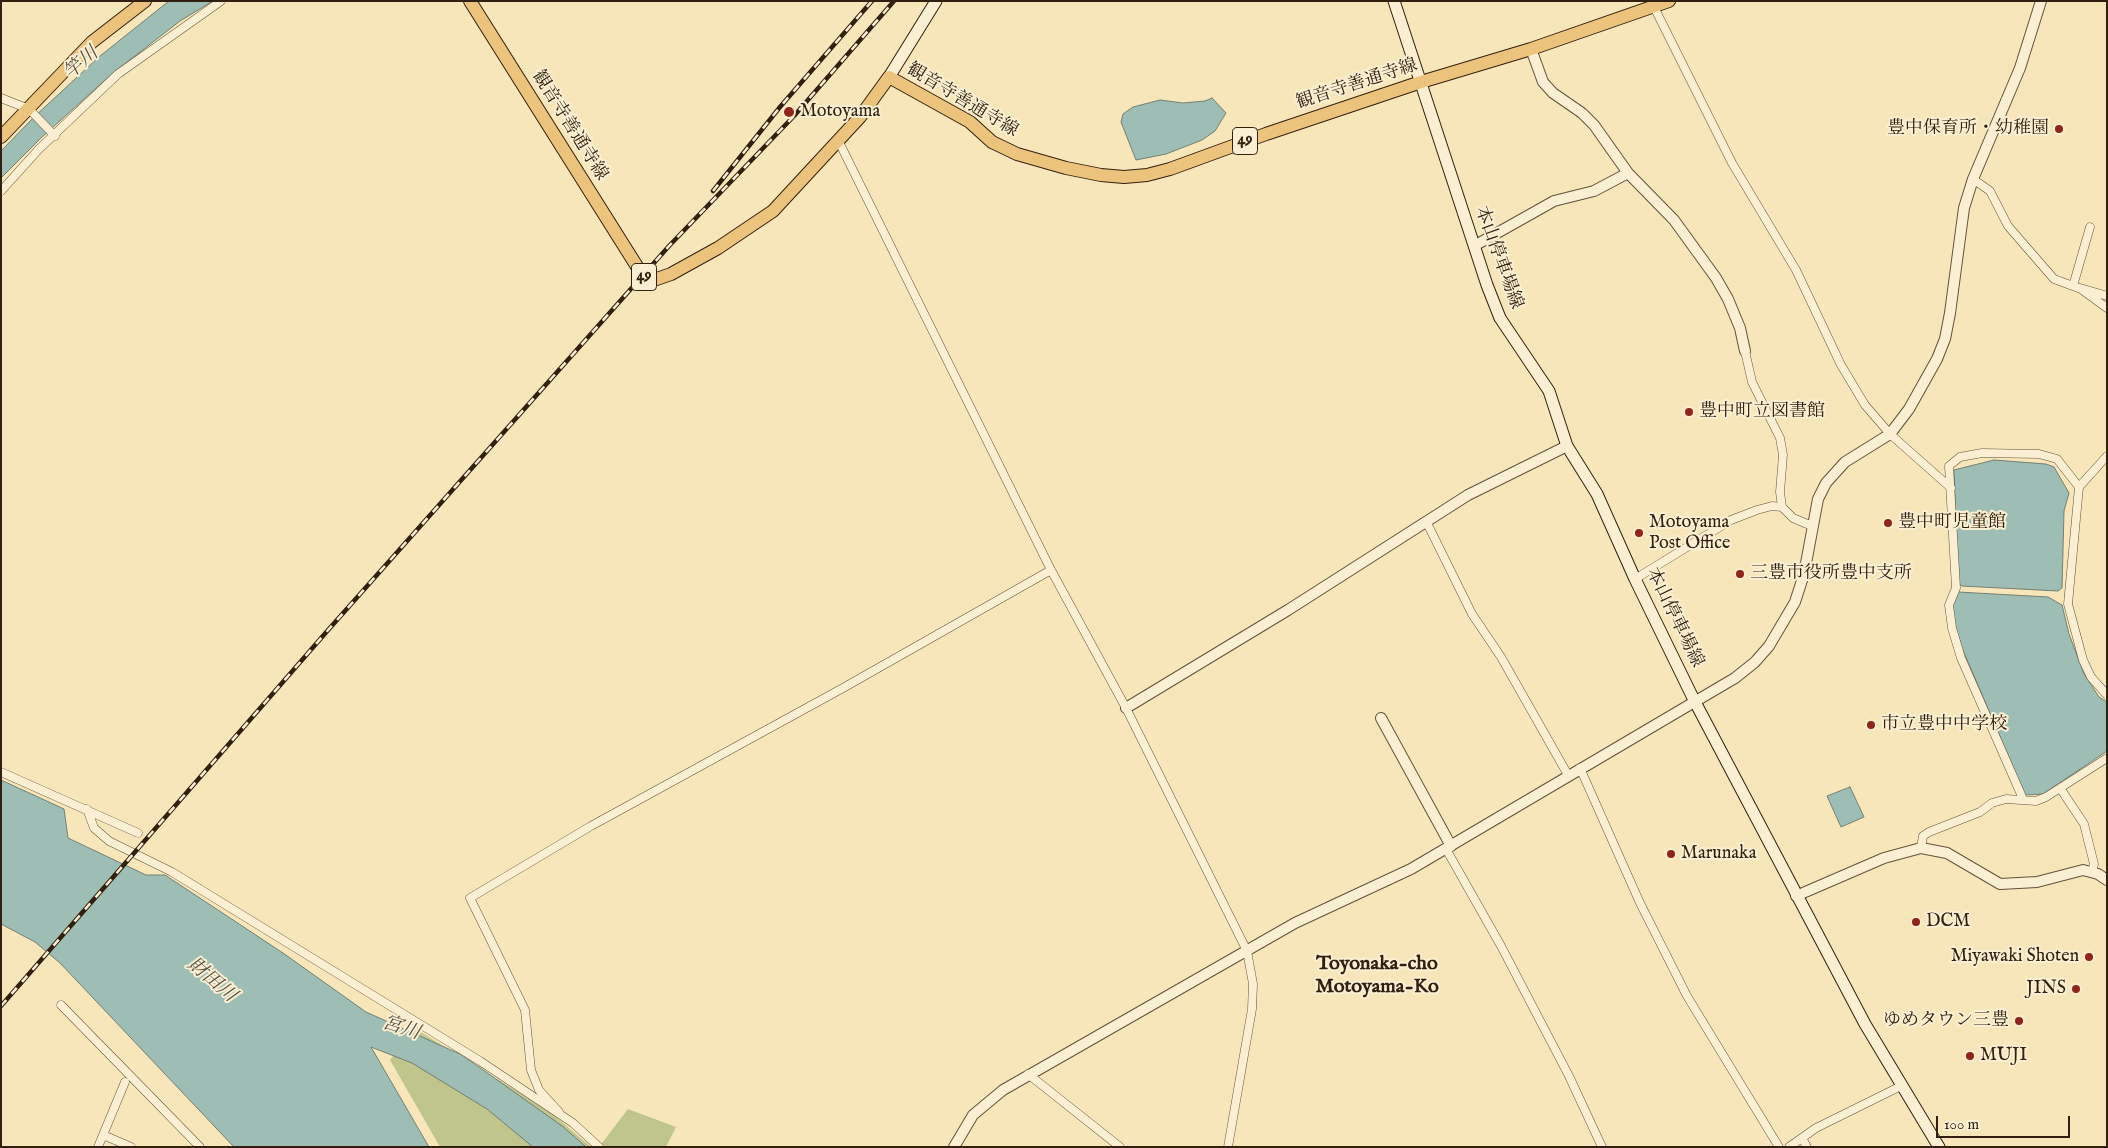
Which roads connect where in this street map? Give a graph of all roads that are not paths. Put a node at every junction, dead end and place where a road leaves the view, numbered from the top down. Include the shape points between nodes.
1 (145, 1) edge
2 (222, 1) edge
3 (470, 1) edge
4 (936, 1) edge
5 (1394, 1) edge
6 (1669, 1) edge
7 (2041, 1) edge
8 (1654, 7) junction
9 (1531, 49) junction
10 (888, 77) junction
11 (1421, 82) junction
12 (1, 98) edge
13 (32, 112) junction
14 (53, 134) junction
15 (1, 137) edge
16 (839, 142) junction
17 (1628, 173) junction
18 (1973, 179) junction
19 (1, 191) edge
20 (2090, 227) dead end
21 (1474, 246) junction
22 (2073, 286) junction
23 (2107, 296) edge
24 (2107, 308) edge
25 (1745, 351) joint
26 (1890, 434) junction
27 (1567, 446) junction
28 (2107, 456) edge
29 (2079, 487) junction
30 (1951, 488) junction
31 (1782, 507) junction
32 (1427, 523) junction
33 (1812, 526) junction
34 (1051, 570) junction
35 (1634, 579) junction
36 (2107, 695) edge
37 (1694, 700) junction
38 (1126, 708) junction
39 (1381, 718) dead end
40 (2107, 758) edge
41 (1580, 768) junction
42 (1, 772) edge
43 (1568, 775) junction
44 (2060, 788) junction
45 (2023, 799) junction
46 (87, 809) junction
47 (138, 833) dead end
48 (1448, 847) junction
49 (1921, 848) junction
50 (2092, 872) junction
51 (2107, 880) edge
52 (1796, 896) junction
53 (1247, 951) junction
54 (60, 1006) dead end
55 (1028, 1074) junction
56 (125, 1082) dead end
57 (1901, 1086) junction
58 (559, 1112) junction
59 (103, 1135) junction
60 (1802, 1138) junction
61 (98, 1147) edge
62 (131, 1147) edge
63 (200, 1147) edge
64 (599, 1147) edge
65 (954, 1147) edge
66 (1120, 1147) edge
67 (1228, 1147) edge
68 (1602, 1147) edge
69 (1779, 1147) edge
70 (1789, 1147) edge
71 (1807, 1147) edge
72 (1939, 1147) edge

1 - 13 main road via 92,42
2 - 14 street via 118,74
3 - 16 main road, 観音寺善通寺線 / 49 via 643,276 651,281 671,274 718,248 773,211
4 - 10 main road
5 - 11 main road, 本山停車場線
6 - 8 main road, 観音寺善通寺線 / 49
7 - 18 street via 2020,68
8 - 9 main road, 観音寺善通寺線 / 49
8 - 26 street via 1732,163 1796,270 1841,365 1864,405
9 - 11 main road, 観音寺善通寺線 / 49
9 - 17 street via 1543,82 1552,93 1594,125
10 - 11 main road, 観音寺善通寺線 / 49 via 970,122 992,142 1018,154 1066,168 1124,177 1170,169
10 - 16 main road, 観音寺善通寺線 / 49
11 - 21 main road, 本山停車場線
12 - 13 street
13 - 14 street
13 - 15 main road
14 - 19 street
16 - 34 street
17 - 21 street via 1594,191 1554,200
17 - 25 street via 1674,220 1716,278 1740,328
18 - 22 street via 1990,191 2008,226 2054,279
18 - 26 street via 1961,226 1945,339 1909,409
20 - 22 street
21 - 27 main road, 本山停車場線 via 1500,318 1549,391
22 - 23 street
22 - 24 street
25 - 31 street via 1752,382 1780,438 1783,455
26 - 30 street
26 - 33 street via 1834,472 1818,499
27 - 32 street via 1468,495
27 - 35 main road, 本山停車場線 via 1597,494
28 - 29 street
29 - 30 street via 2057,459 2039,454 1982,452 1960,457 1949,466
29 - 36 street via 2068,604 2083,660 2091,677
30 - 45 street via 1956,588 1948,605 1952,628
31 - 33 street via 1793,518
31 - 35 street via 1772,506 1731,520
32 - 38 street
32 - 43 street via 1472,614 1501,657
33 - 37 street via 1804,574 1795,602 1770,646 1735,678
34 - 38 street
34 - 58 street via 591,826 470,898 525,1010 531,1070 539,1090
35 - 37 main road, 本山停車場線
37 - 41 street
37 - 52 main road, 本山停車場線
38 - 53 street
39 - 48 street
40 - 44 street
41 - 43 street
41 - 69 street via 1640,903 1687,996
42 - 46 street
43 - 48 street
44 - 45 street via 2036,801
44 - 50 street via 2084,824 2094,864
45 - 49 street via 2006,798 1929,832 1923,836
46 - 47 street
46 - 58 street via 94,828 109,841 172,872
48 - 53 street via 1391,880 1295,923
48 - 68 street
49 - 50 street via 1947,853 2000,884 2037,882 2083,870
49 - 52 street via 1884,858
50 - 51 street
52 - 57 main road, 本山停車場線
53 - 55 street
53 - 67 street via 1253,984 1252,1009
54 - 63 street
55 - 65 street via 988,1100 974,1115
55 - 66 street
56 - 59 street
57 - 60 street
57 - 72 main road, 本山停車場線
58 - 64 street
59 - 61 street
59 - 62 street
60 - 70 street
60 - 71 street

